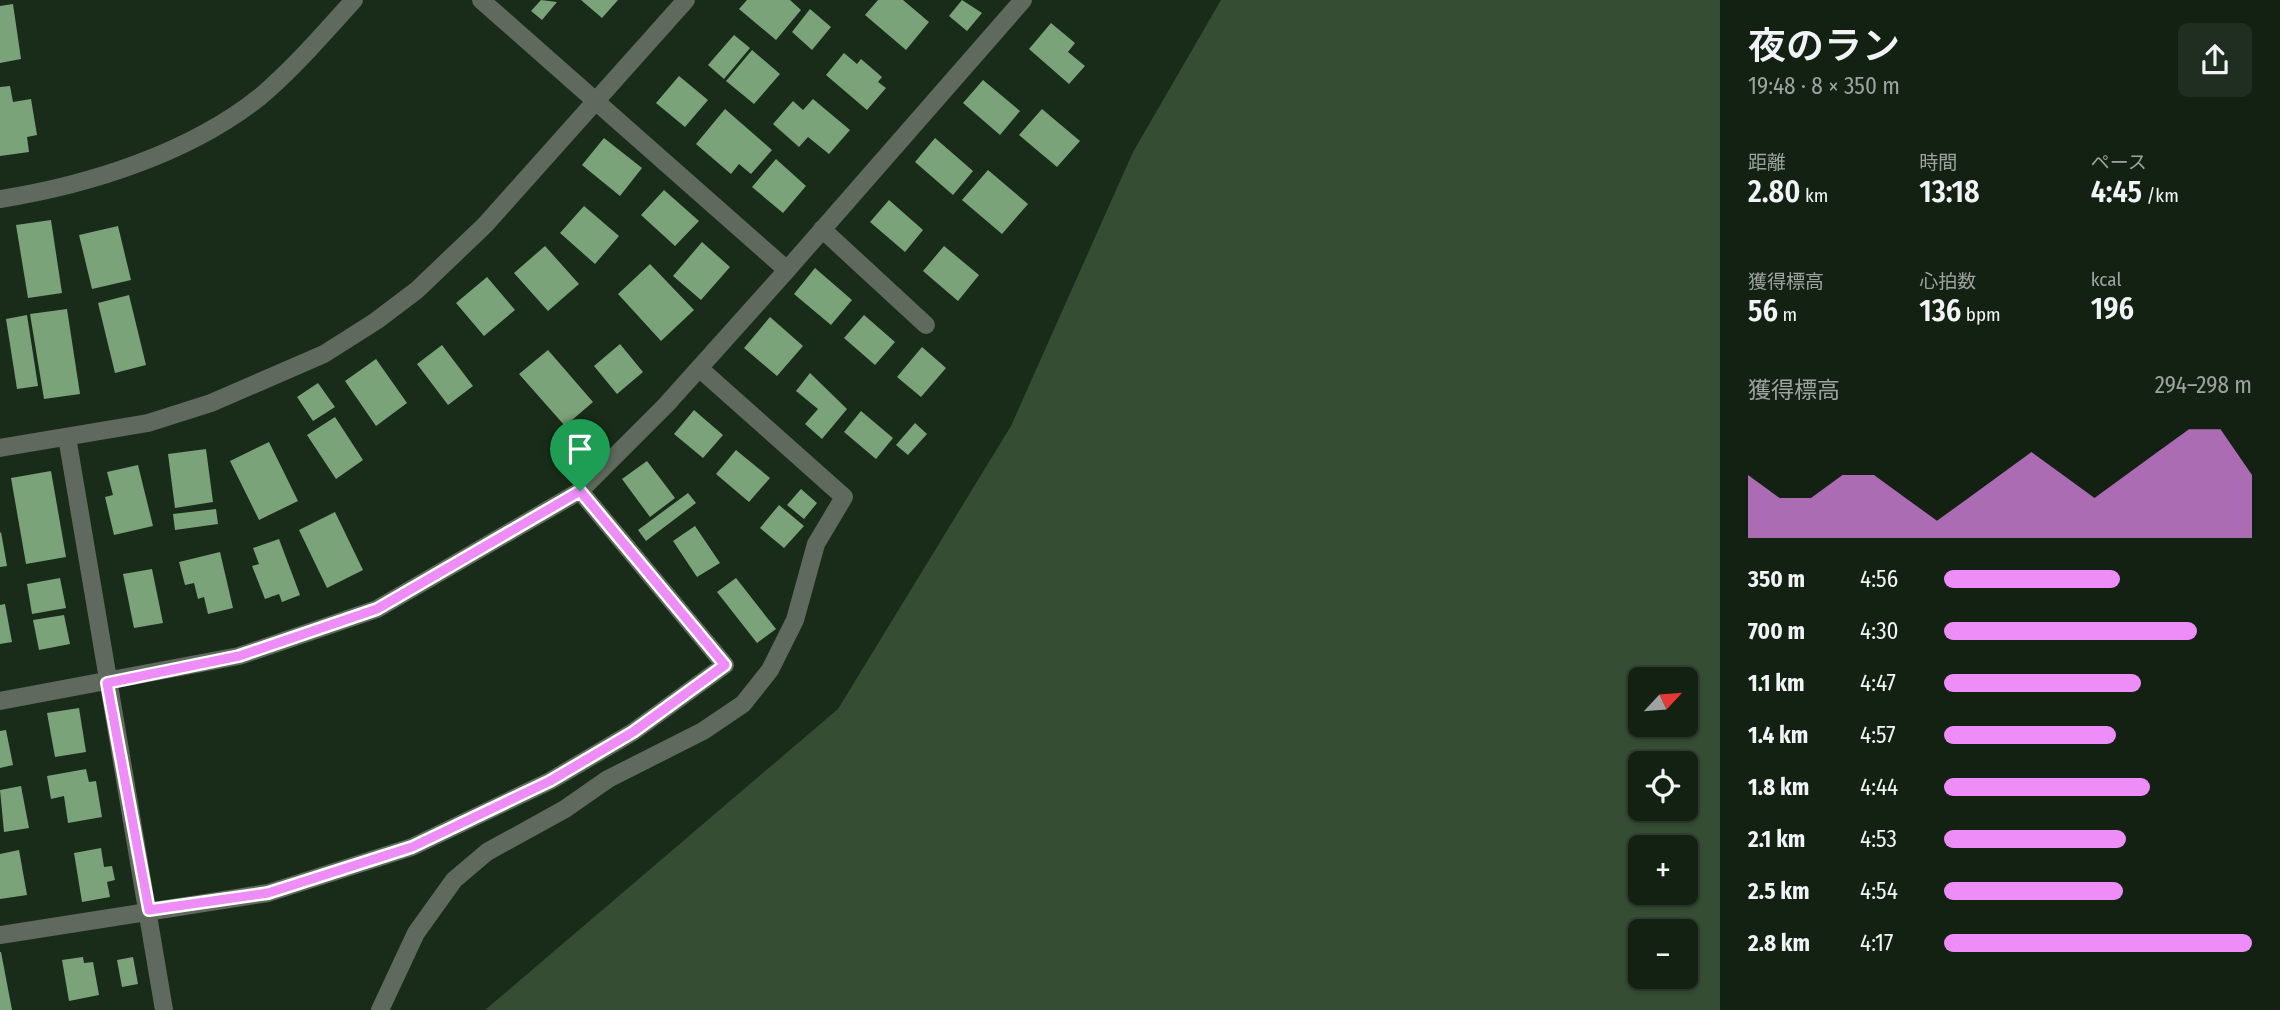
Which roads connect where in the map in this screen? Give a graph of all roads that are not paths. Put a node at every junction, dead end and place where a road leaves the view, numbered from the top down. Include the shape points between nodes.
1 (354, 0) edge
2 (481, 0) edge
3 (686, 0) edge
4 (1023, 0) edge
5 (597, 103) junction
6 (0, 199) edge
7 (822, 229) junction
8 (787, 271) junction
9 (926, 325) dead end
10 (699, 368) junction
11 (67, 437) junction
12 (0, 448) edge
13 (580, 491) junction
14 (107, 683) junction
15 (0, 701) edge
16 (149, 910) junction
17 (0, 935) edge
18 (164, 1010) edge
19 (380, 1010) edge

1 - 6 street via 298,62 221,123 123,171
2 - 5 street
3 - 5 street
4 - 7 street
5 - 8 street
5 - 11 street via 485,225 417,290 366,328 324,354 211,403 148,423
7 - 8 street
7 - 9 street
8 - 10 street
10 - 13 street
10 - 19 street via 844,497 816,544 795,620 776,658 743,704 487,852 454,880 416,933
11 - 12 street
11 - 14 street
13 - 14 street via 377,609 239,656
13 - 16 street via 725,665 633,732 550,781 412,847 268,893
14 - 15 street
14 - 16 street
16 - 17 street
16 - 18 street

